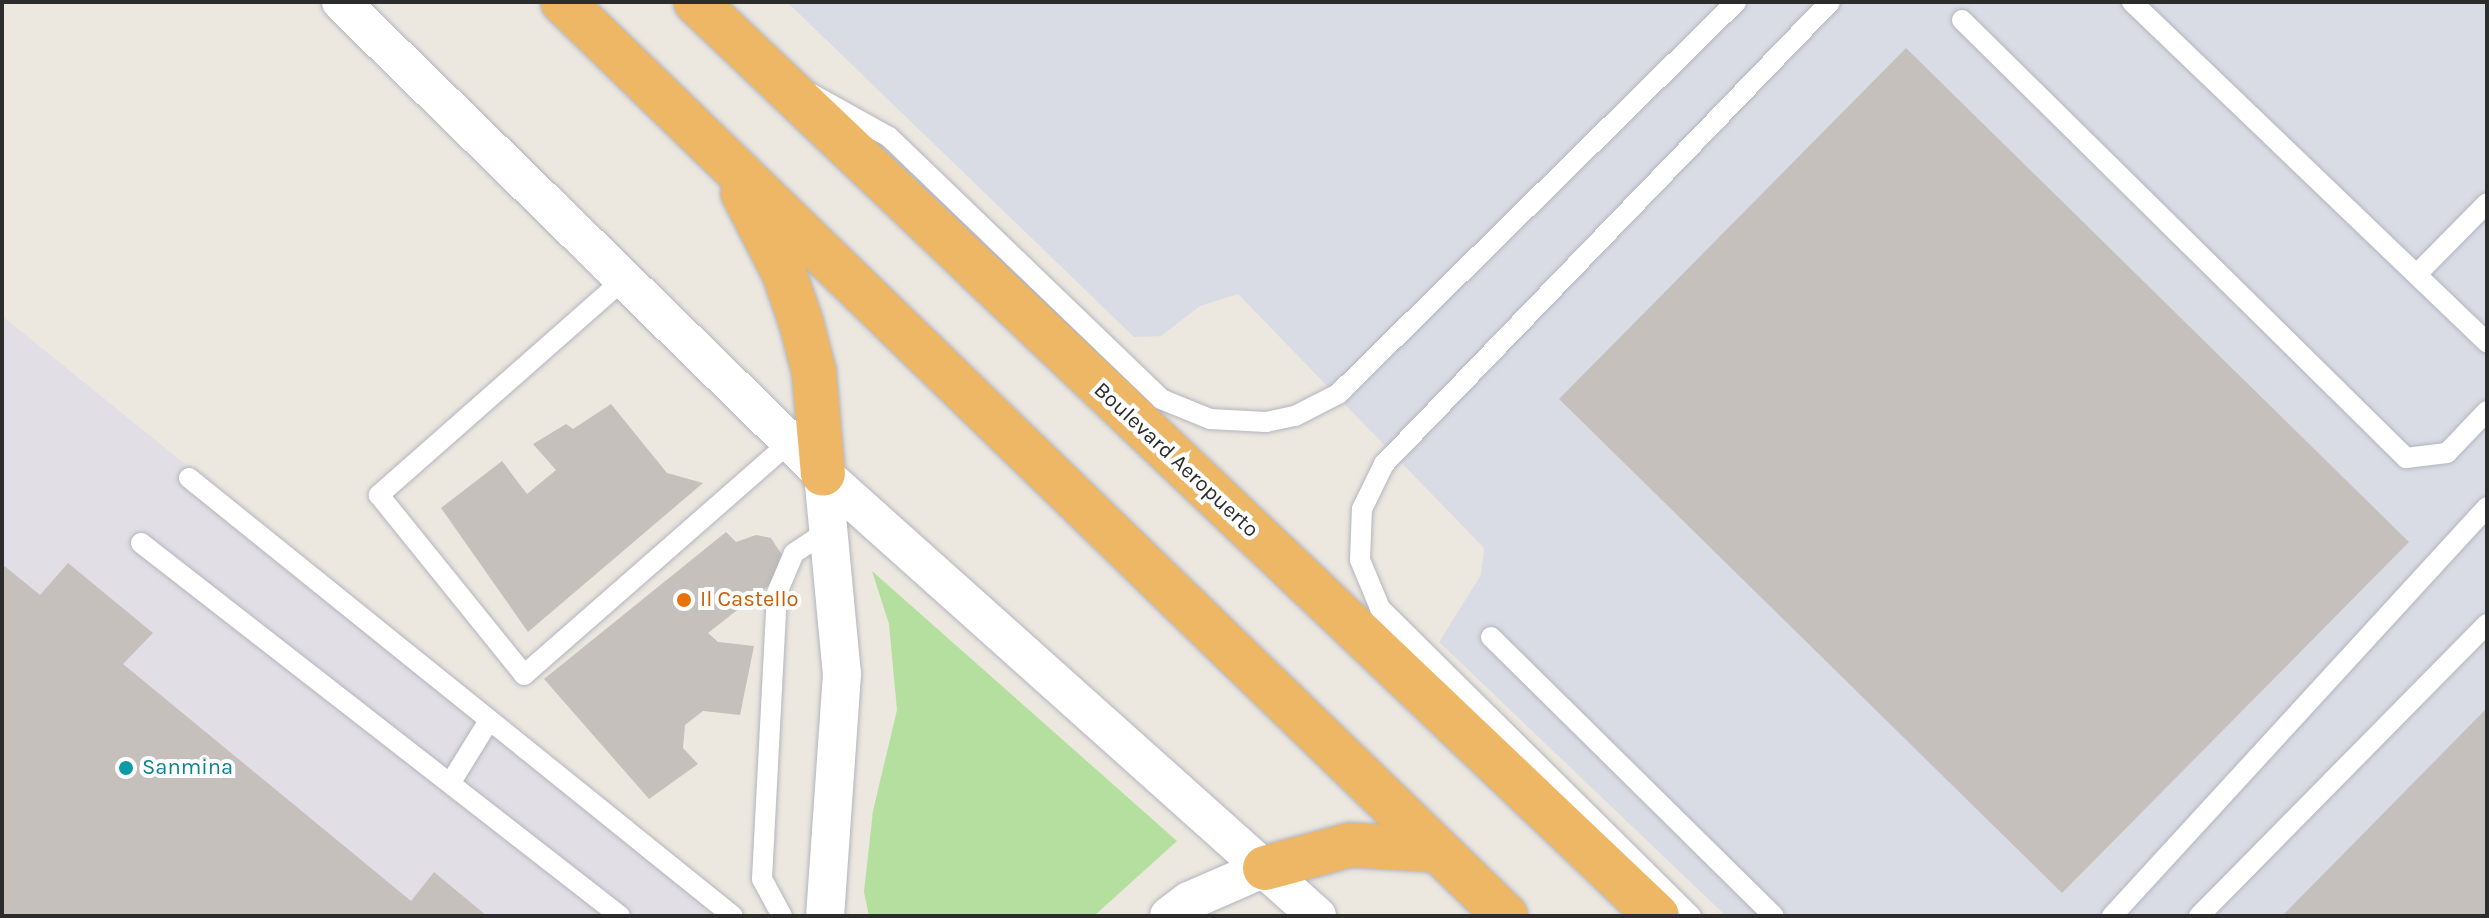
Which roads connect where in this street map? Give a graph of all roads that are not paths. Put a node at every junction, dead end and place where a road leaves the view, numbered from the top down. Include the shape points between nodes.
1 (341, 2) edge
2 (563, 2) edge
3 (696, 2) edge
4 (1736, 2) edge
5 (1830, 2) edge
6 (2132, 2) edge
7 (1962, 20) dead end
8 (778, 83) junction
9 (700, 133) junction
10 (2487, 203) edge
11 (2418, 273) junction
12 (624, 279) junction
13 (2487, 343) edge
14 (2487, 411) edge
15 (790, 442) junction
16 (823, 474) junction
17 (189, 478) dead end
18 (2487, 507) edge
19 (829, 530) junction
20 (141, 543) dead end
21 (2487, 624) edge
22 (1491, 637) dead end
23 (488, 722) junction
24 (451, 782) junction
25 (1436, 850) junction
26 (1265, 868) junction
27 (620, 916) edge
28 (733, 916) edge
29 (782, 916) edge
30 (825, 916) edge
31 (1169, 916) edge
32 (1317, 916) edge
33 (1506, 916) edge
34 (1657, 916) edge
35 (1691, 916) edge
36 (1774, 916) edge
37 (2112, 916) edge
38 (2199, 916) edge

1 - 12 street
2 - 9 highway
3 - 8 highway, Boulevard Aeropuerto
4 - 8 lane via 1338,394 1295,416 1266,422 1210,419 1161,399 889,137 830,101
5 - 35 lane via 1384,464 1362,509 1360,560 1380,608
6 - 11 lane
7 - 14 lane via 2406,458 2447,453
8 - 34 highway, Boulevard Aeropuerto
9 - 16 highway via 747,200 784,273 814,372
9 - 25 highway
10 - 11 lane
11 - 13 lane
12 - 15 street
12 - 15 lane via 379,495 524,675
15 - 16 street
16 - 19 street
16 - 26 street
17 - 23 lane
18 - 37 lane
19 - 29 lane via 794,553 777,593 762,879
19 - 30 street via 842,674
20 - 24 lane
21 - 38 lane
22 - 36 lane
23 - 24 lane
23 - 28 lane
24 - 27 lane
25 - 26 highway via 1350,845
25 - 33 highway
26 - 31 street via 1189,901
26 - 32 street

